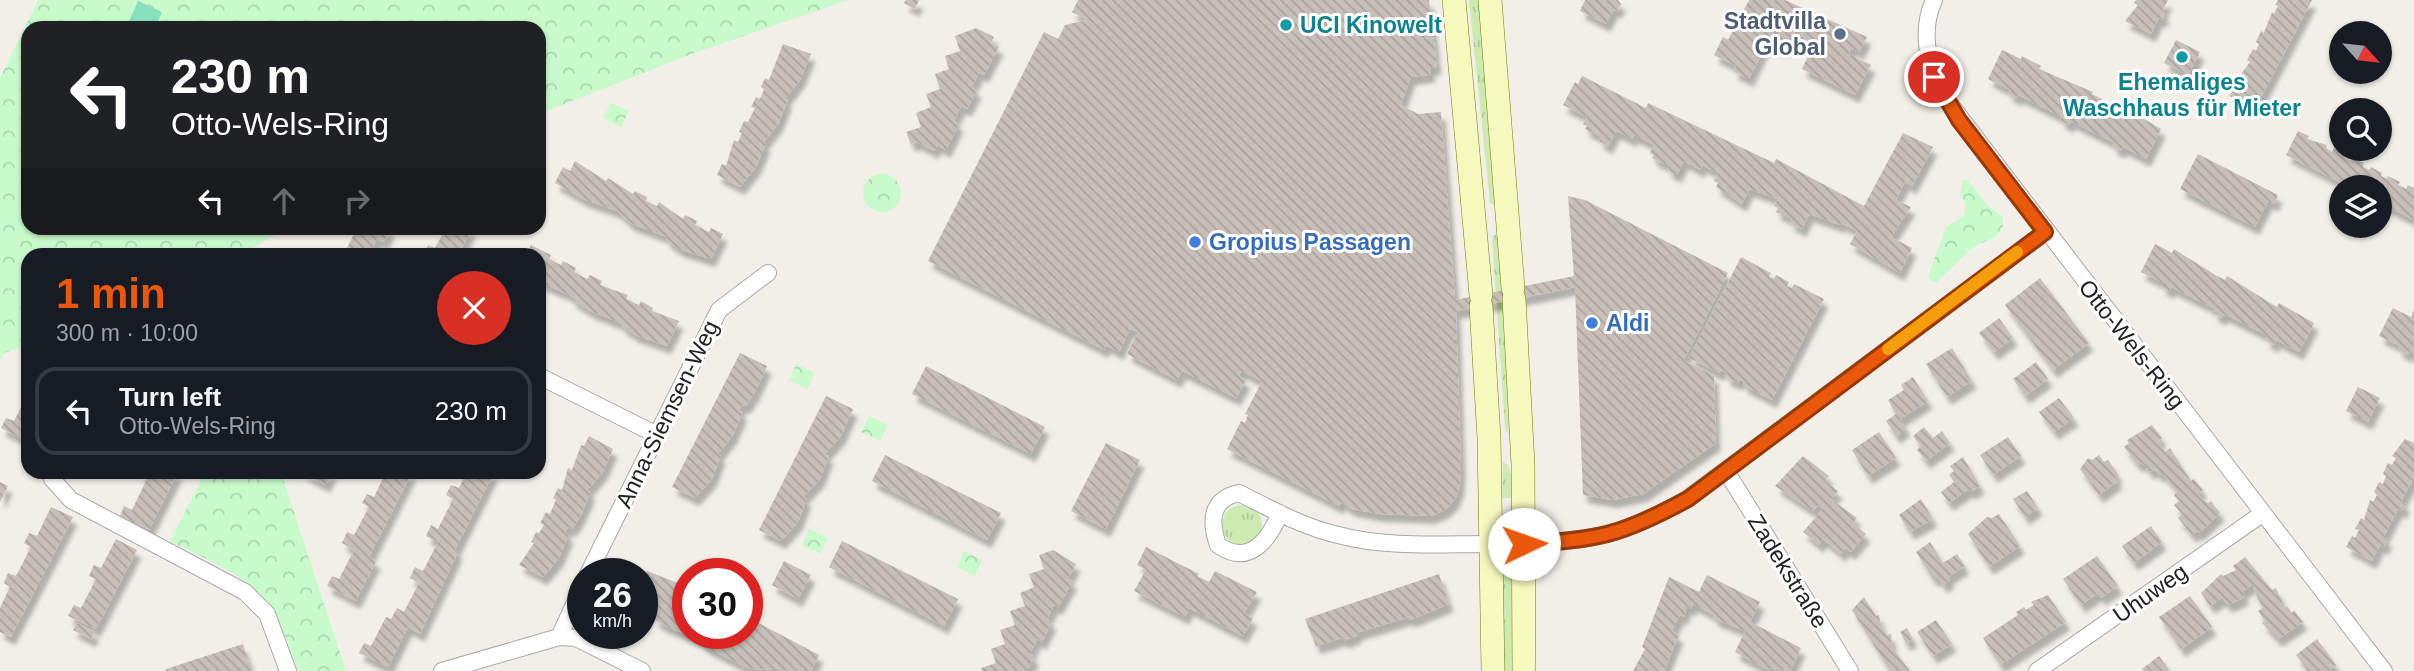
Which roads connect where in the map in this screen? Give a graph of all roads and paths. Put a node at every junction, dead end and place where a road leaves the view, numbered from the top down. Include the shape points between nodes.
1 (1454, 0) edge
2 (1490, 0) edge
3 (1934, 0) edge
4 (2045, 232) junction
5 (768, 273) dead end
6 (546, 380) edge
7 (657, 435) junction
8 (1726, 471) junction
9 (52, 479) dead end
10 (1280, 513) junction
11 (2262, 514) junction
12 (1489, 544) junction
13 (1524, 544) junction
14 (596, 558) edge
15 (567, 619) edge
16 (559, 637) junction
17 (288, 671) edge
18 (442, 671) edge
19 (642, 671) edge
20 (1493, 671) edge
21 (1524, 671) edge
22 (1850, 671) edge
23 (2036, 671) edge
24 (2384, 671) edge

1 - 12 main road via 1481,300
2 - 13 main road via 1514,294
3 - 4 street, Otto-Wels-Ring via 1926,31 1928,63 1940,92
4 - 8 street
4 - 11 street, Otto-Wels-Ring
5 - 7 street, Anna-Siemsen-Weg via 719,310
6 - 7 street
7 - 14 street, Anna-Siemsen-Weg
8 - 13 street via 1660,514 1615,534
8 - 22 street, Zadekstraße
9 - 17 street via 71,500 245,592 267,614
10 - 10 street via 1260,546 1241,554 1218,545 1211,520 1216,505 1229,495 1239,493
10 - 12 street via 1328,533 1378,543
11 - 23 street, Uhuweg
11 - 24 street, Otto-Wels-Ring
12 - 13 main road
12 - 20 main road
13 - 21 main road
15 - 16 street
16 - 18 street
16 - 19 street via 576,638

